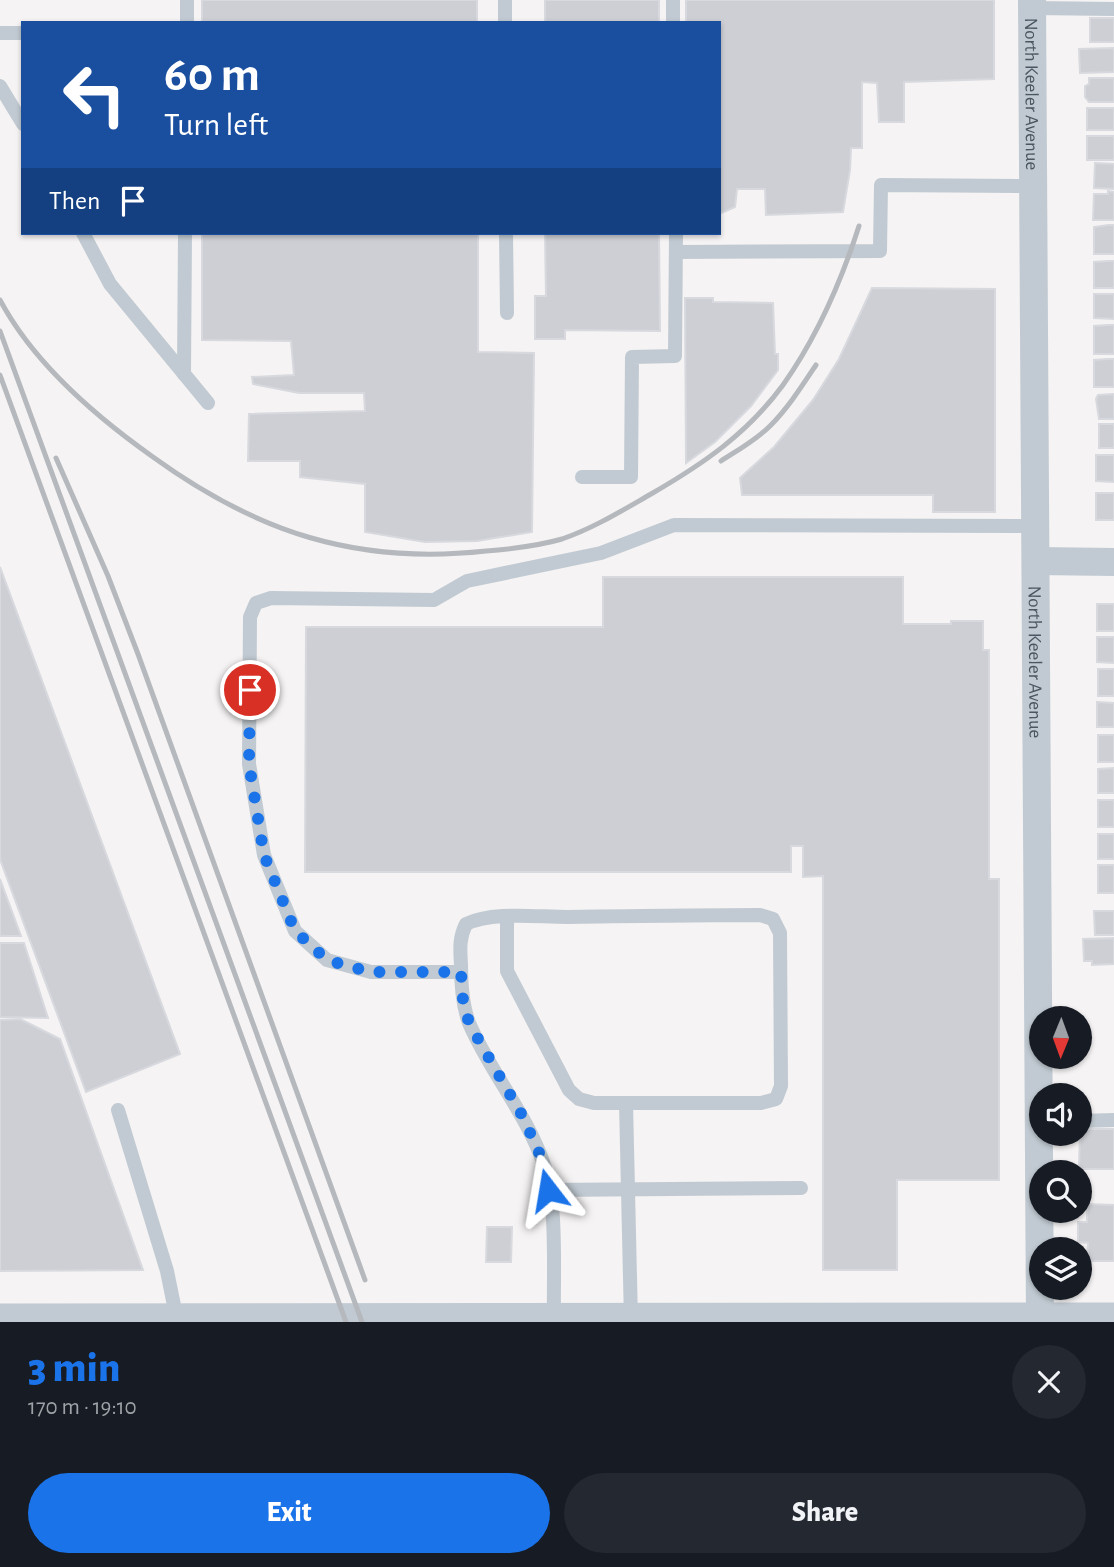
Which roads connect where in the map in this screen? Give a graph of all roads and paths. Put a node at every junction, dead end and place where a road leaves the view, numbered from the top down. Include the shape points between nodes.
1 (187, 0) edge
2 (505, 0) edge
3 (673, 0) edge
4 (1032, 4) edge
5 (1114, 9) edge
6 (187, 21) edge
7 (505, 21) edge
8 (673, 21) edge
9 (0, 33) edge
10 (21, 33) edge
11 (0, 86) edge
12 (21, 121) edge
13 (1034, 186) junction
14 (84, 235) edge
15 (186, 235) edge
16 (506, 235) edge
17 (676, 235) edge
18 (676, 252) junction
19 (507, 313) dead end
20 (184, 374) junction
21 (208, 403) dead end
22 (582, 477) dead end
23 (1036, 526) junction
24 (1036, 561) junction
25 (1114, 562) edge
26 (507, 917) junction
27 (461, 972) junction
28 (1040, 1083) edge
29 (626, 1103) junction
30 (118, 1110) dead end
31 (1114, 1120) edge
32 (1092, 1121) edge
33 (1040, 1146) edge
34 (801, 1188) dead end
35 (627, 1189) junction
36 (548, 1190) junction
37 (554, 1321) edge
38 (631, 1321) edge
39 (961, 1321) edge
40 (1040, 1321) edge
41 (1114, 1321) edge
42 (0, 1322) edge
43 (177, 1322) edge

1 - 6 lane
2 - 7 lane
3 - 8 lane
4 - 5 lane
4 - 13 street, North Keeler Avenue
9 - 10 lane
11 - 12 lane
13 - 18 lane via 881,185 880,251
13 - 23 street, North Keeler Avenue
14 - 20 lane via 110,284
15 - 20 lane
16 - 19 lane
17 - 18 lane
18 - 22 lane via 674,356 632,357 631,477
20 - 21 lane
23 - 24 street, North Keeler Avenue
23 - 27 lane via 674,525 601,553 467,581 434,600 271,598 256,603 250,617 249,764 264,855 295,931 327,960 370,972
24 - 25 street
24 - 28 street, North Keeler Avenue
26 - 27 lane via 466,923 460,936
26 - 29 lane via 507,971 569,1090 594,1103
26 - 29 lane via 760,915 773,919 780,933 781,1086 776,1099
27 - 36 lane via 469,1023 523,1117 545,1166
29 - 35 lane
30 - 43 lane via 167,1271
31 - 32 lane
33 - 40 street, North Keeler Avenue
34 - 35 lane
35 - 36 lane
35 - 38 lane
36 - 37 lane via 553,1219
37 - 38 street
37 - 43 street
38 - 39 street
39 - 40 street
40 - 41 street
42 - 43 street

